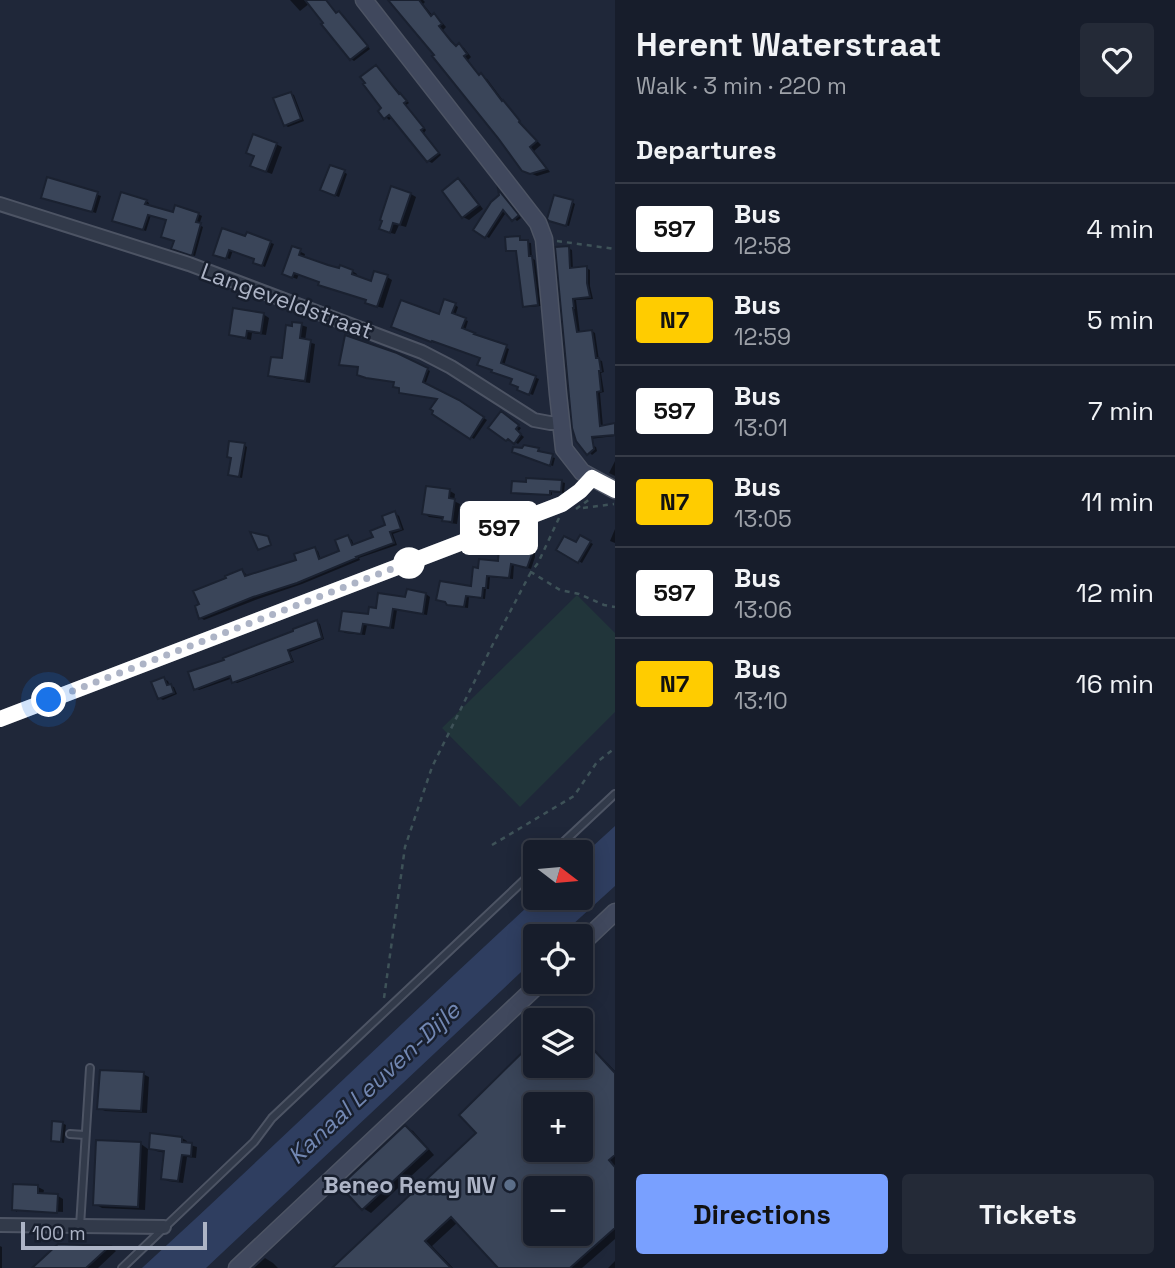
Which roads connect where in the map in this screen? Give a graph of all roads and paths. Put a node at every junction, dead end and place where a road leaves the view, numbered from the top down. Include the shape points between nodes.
1 (364, 0) edge
2 (0, 204) edge
3 (544, 239) junction
4 (615, 249) edge
5 (561, 423) junction
6 (592, 478) junction
7 (615, 490) edge
8 (562, 504) junction
9 (615, 504) edge
10 (579, 508) dead end
11 (531, 572) junction
12 (615, 607) edge
13 (0, 719) edge
14 (615, 748) edge
15 (615, 794) edge
16 (566, 840) edge
17 (492, 845) dead end
18 (523, 881) edge
19 (615, 912) edge
20 (593, 933) edge
21 (528, 994) edge
22 (383, 1013) junction
23 (90, 1068) dead end
24 (70, 1134) dead end
25 (85, 1135) junction
26 (0, 1226) edge
27 (80, 1226) junction
28 (164, 1227) junction
29 (122, 1268) edge
30 (237, 1268) edge

1 - 3 street via 538,223
2 - 5 street, Langeveldstraat via 189,264 422,352 534,420
3 - 4 path
3 - 5 street
5 - 6 street via 565,449
6 - 7 street
6 - 8 street
8 - 11 path via 552,536
8 - 13 street
9 - 10 path
11 - 12 path via 561,590
11 - 22 path via 432,767 405,848
14 - 17 path via 597,762 574,796
15 - 16 lane
18 - 22 lane
19 - 20 street
21 - 30 street
22 - 28 lane
23 - 25 lane
24 - 25 lane
25 - 27 lane
26 - 27 street
27 - 28 street
28 - 29 lane

